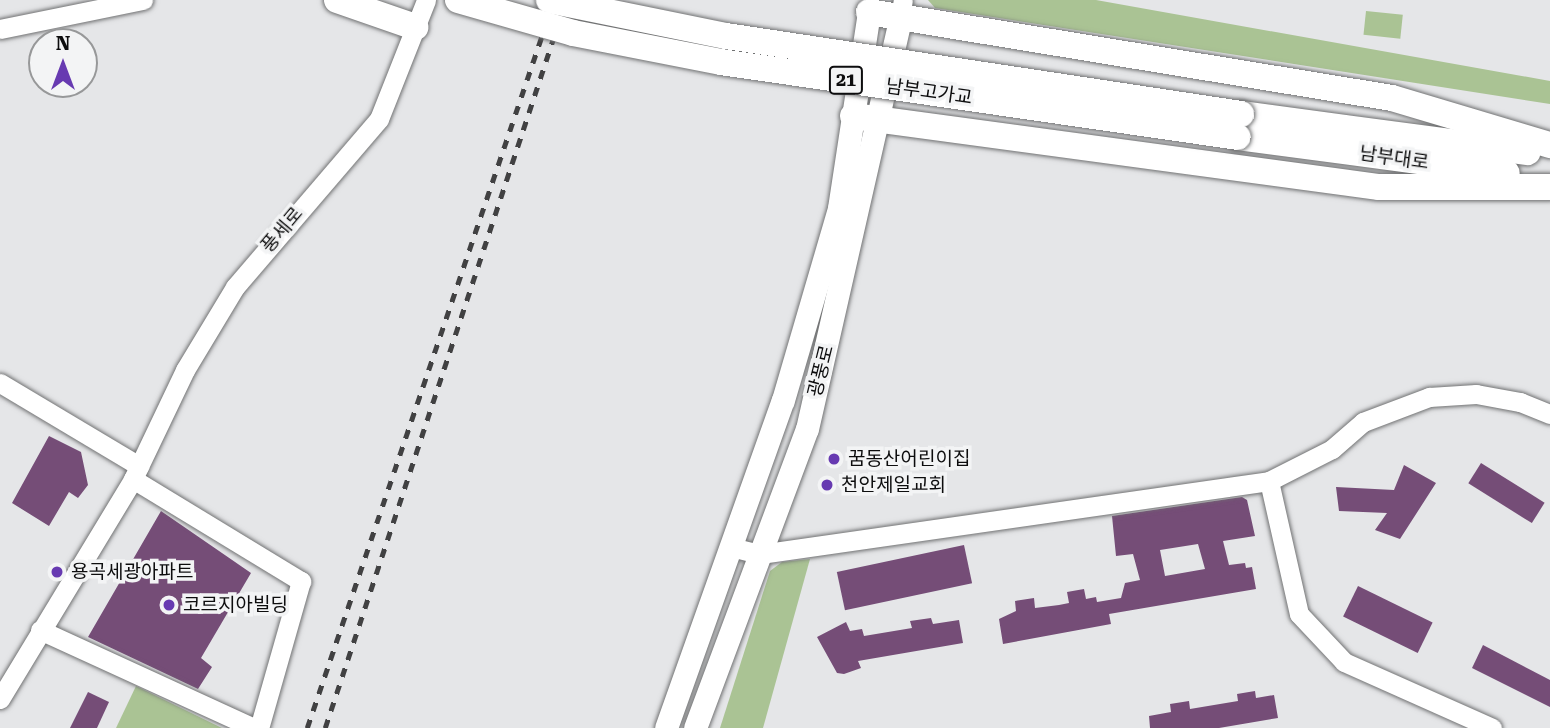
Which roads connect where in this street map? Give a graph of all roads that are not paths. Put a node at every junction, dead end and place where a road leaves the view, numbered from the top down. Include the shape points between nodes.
1 (143, 0) edge
2 (337, 0) edge
3 (426, 0) edge
4 (458, 0) edge
5 (549, 0) edge
6 (870, 6) edge
7 (902, 9) edge
8 (415, 27) junction
9 (0, 29) edge
10 (853, 116) junction
11 (879, 120) junction
12 (1240, 125) junction
13 (1550, 145) edge
14 (1550, 155) edge
15 (1550, 179) edge
16 (1550, 187) edge
17 (0, 383) edge
18 (1550, 414) edge
19 (136, 472) junction
20 (1269, 481) junction
21 (731, 547) junction
22 (760, 554) junction
23 (40, 630) junction
24 (0, 699) edge
25 (257, 728) edge
26 (666, 728) edge
27 (695, 728) edge
28 (1492, 728) edge

1 - 9 street
2 - 8 highway
3 - 8 street, 풍세로
4 - 12 highway, 남부고가교 / 21, bridge via 573,33 721,62
5 - 12 highway, 남부고가교 / 21, bridge via 726,36
6 - 7 highway
6 - 10 main road, 광풍로
7 - 11 main road, 광풍로
7 - 13 highway via 1392,99
8 - 19 street, 풍세로 via 379,120 235,287 185,370
10 - 11 highway
10 - 21 main road, 광풍로 via 839,208 783,400
11 - 16 highway via 1378,187
11 - 22 main road, 광풍로 via 807,429
12 - 14 highway, 남부대로 / 21
12 - 15 highway, 남부대로 / 21
17 - 19 street
18 - 20 street via 1520,402 1476,394 1429,397 1363,422 1332,449
19 - 23 street, 풍세로
19 - 25 street via 301,581
20 - 22 street
20 - 28 street via 1299,614 1344,662
21 - 22 street
21 - 26 main road, 광풍로
22 - 27 main road, 광풍로
23 - 24 street, 풍세로
23 - 25 street

